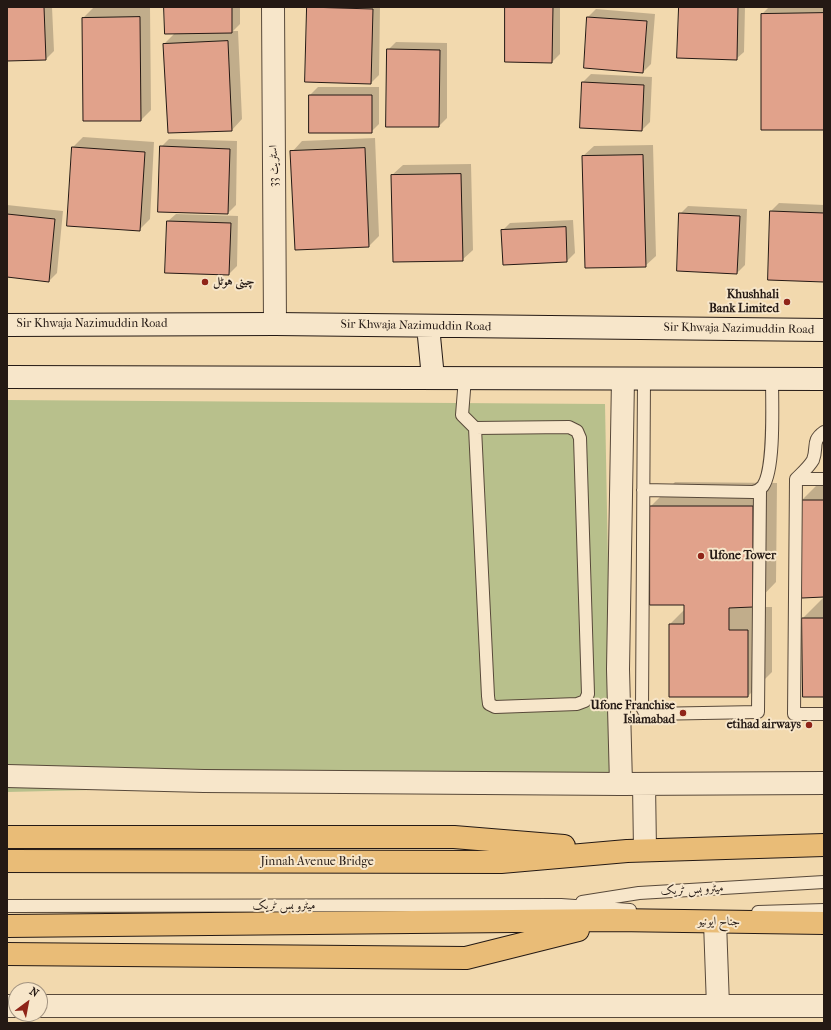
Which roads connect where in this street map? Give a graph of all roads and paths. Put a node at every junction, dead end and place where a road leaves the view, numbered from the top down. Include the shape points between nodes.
1 (273, 7) edge
2 (275, 324) junction
3 (7, 325) edge
4 (428, 326) junction
5 (824, 330) edge
6 (7, 377) edge
7 (433, 378) junction
8 (465, 378) junction
9 (633, 379) junction
10 (772, 379) junction
11 (824, 379) edge
12 (475, 428) junction
13 (824, 432) edge
14 (796, 479) junction
15 (824, 479) edge
16 (643, 490) junction
17 (760, 490) junction
18 (824, 714) edge
19 (7, 776) edge
20 (824, 783) edge
21 (621, 784) junction
22 (644, 784) junction
23 (7, 837) edge
24 (824, 845) edge
25 (636, 850) junction
26 (7, 862) edge
27 (824, 882) edge
28 (561, 905) junction
29 (7, 906) edge
30 (824, 910) edge
31 (614, 920) junction
32 (715, 922) junction
33 (824, 923) edge
34 (7, 926) edge
35 (7, 954) edge
36 (48, 1006) edge
37 (718, 1006) junction
38 (824, 1006) edge

1 - 2 street, اسٹریٹ 33
2 - 3 street, Sir Khwaja Nazimuddin Road
2 - 4 street, Sir Khwaja Nazimuddin Road
4 - 5 street, Sir Khwaja Nazimuddin Road
4 - 7 street
6 - 7 street
7 - 8 street
8 - 9 street
8 - 12 lane via 462,414
9 - 10 street
9 - 16 lane
9 - 21 street via 618,669
10 - 11 street
10 - 17 lane via 771,460 769,474
12 - 12 lane via 569,427 577,431 580,438 588,694 585,701 577,704 495,707 489,704
13 - 14 lane via 815,442 812,460
14 - 15 lane
14 - 18 lane via 794,714
16 - 17 lane
16 - 17 lane via 642,707 649,714 758,712
19 - 21 street via 204,781
20 - 22 street
21 - 22 street
22 - 25 street
23 - 25 main road via 454,837
24 - 25 main road
25 - 26 main road, Jinnah Avenue Bridge via 501,862
27 - 28 lane, میٹرو بس ٹریک via 639,893
28 - 29 lane, میٹرو بس ٹریک
28 - 30 lane, میٹرو بس ٹریک via 672,913
31 - 32 main road, جناح ایونیو
31 - 34 main road
31 - 35 main road via 466,958
32 - 33 main road, جناح ایونیو
32 - 37 street
36 - 37 street
37 - 38 street

